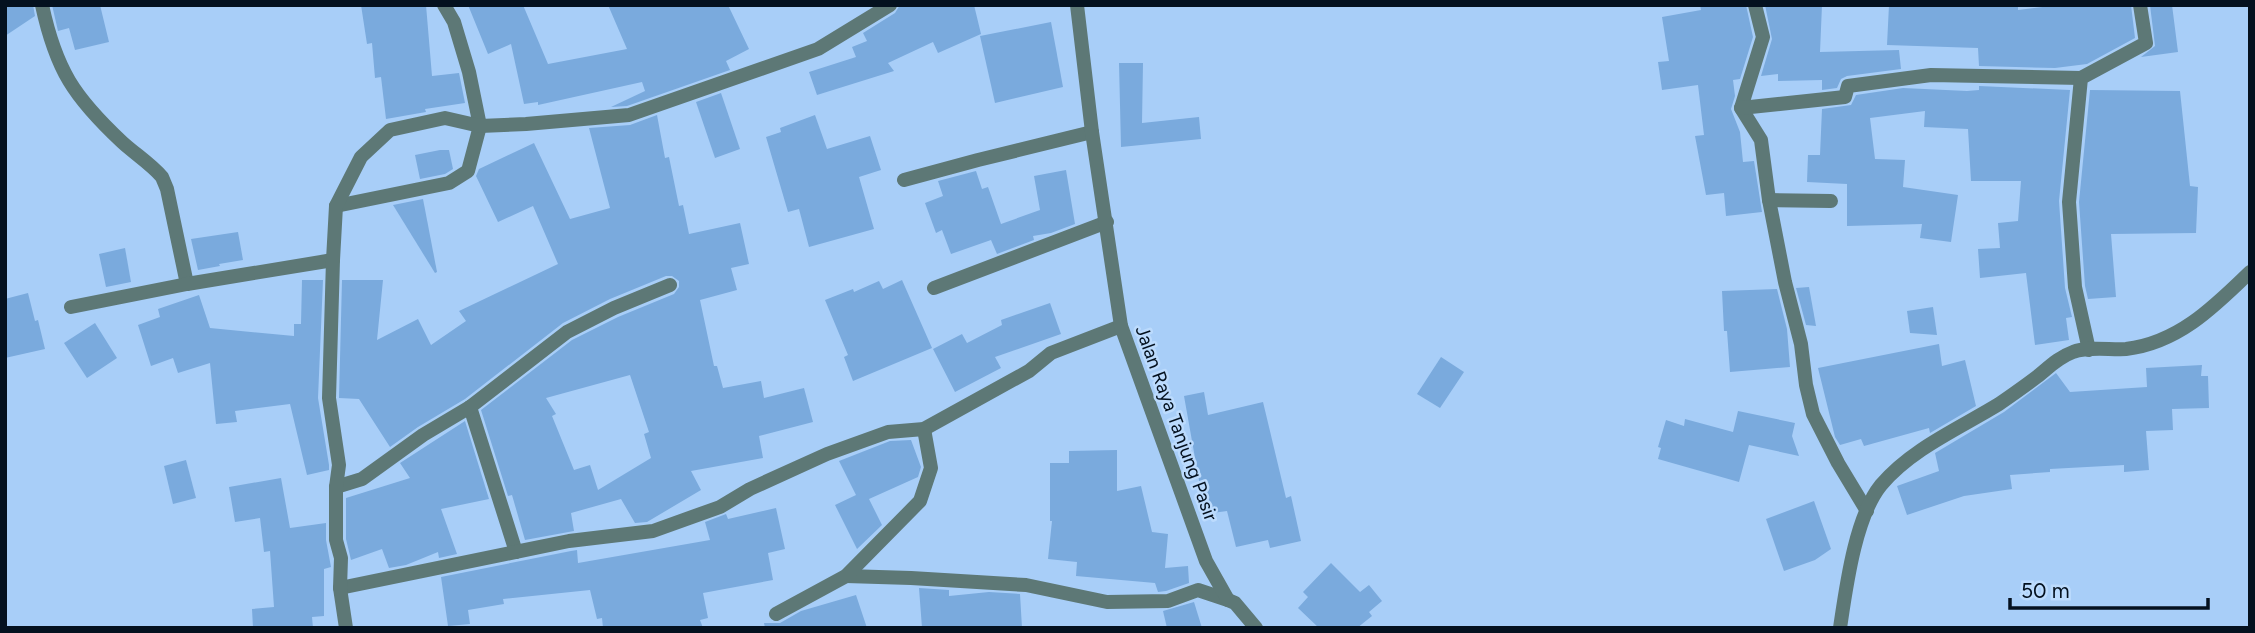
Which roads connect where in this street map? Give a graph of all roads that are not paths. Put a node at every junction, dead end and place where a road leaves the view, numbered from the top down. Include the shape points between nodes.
1 (42, 5) edge
2 (444, 5) edge
3 (890, 5) edge
4 (1077, 5) edge
5 (1755, 5) edge
6 (2140, 5) edge
7 (2081, 78) junction
8 (1741, 108) junction
9 (480, 126) junction
10 (1092, 132) junction
11 (904, 180) dead end
12 (1769, 200) junction
13 (1831, 201) dead end
14 (336, 206) junction
15 (1107, 222) junction
16 (333, 260) junction
17 (2250, 272) edge
18 (187, 284) junction
19 (670, 285) dead end
20 (934, 288) dead end
21 (71, 307) dead end
22 (1121, 326) junction
23 (2089, 350) junction
24 (470, 407) junction
25 (924, 429) junction
26 (335, 487) junction
27 (1867, 511) junction
28 (516, 552) junction
29 (846, 576) junction
30 (340, 588) junction
31 (1227, 600) junction
32 (776, 614) dead end
33 (346, 628) edge
34 (1256, 628) edge
35 (1840, 628) edge

1 - 18 street via 59,65 77,95 162,177
2 - 9 street via 462,47
3 - 9 street via 818,49 629,115
4 - 10 street, Jalan Raya Tanjung Pasir
5 - 8 street via 1763,37
6 - 7 street via 2146,43
7 - 8 street via 1931,75 1848,86 1845,97
7 - 23 street via 2069,202 2075,287
8 - 12 street via 1761,140
9 - 14 street via 468,171 460,178
9 - 14 street via 445,118 390,130 360,157
10 - 11 street
10 - 15 street, Jalan Raya Tanjung Pasir
12 - 13 street
12 - 27 street via 1813,414
14 - 16 street
15 - 20 street
15 - 22 street, Jalan Raya Tanjung Pasir
16 - 18 street
16 - 26 street via 329,398 339,465
17 - 23 street via 2182,331 2128,349
18 - 21 street
19 - 24 street via 567,332
22 - 25 street via 1051,353 1029,371
22 - 31 street, Jalan Raya Tanjung Pasir via 1206,561
23 - 27 street via 2057,360 1897,469
24 - 26 street via 362,479
24 - 28 street
25 - 28 street via 888,432 827,454 720,507 653,531
25 - 29 street via 932,468 920,501
26 - 30 street
27 - 35 street
28 - 30 street
29 - 31 street via 1026,585 1107,602 1168,601 1198,590
29 - 32 street
30 - 33 street
31 - 34 street, Jalan Raya Tanjung Pasir

